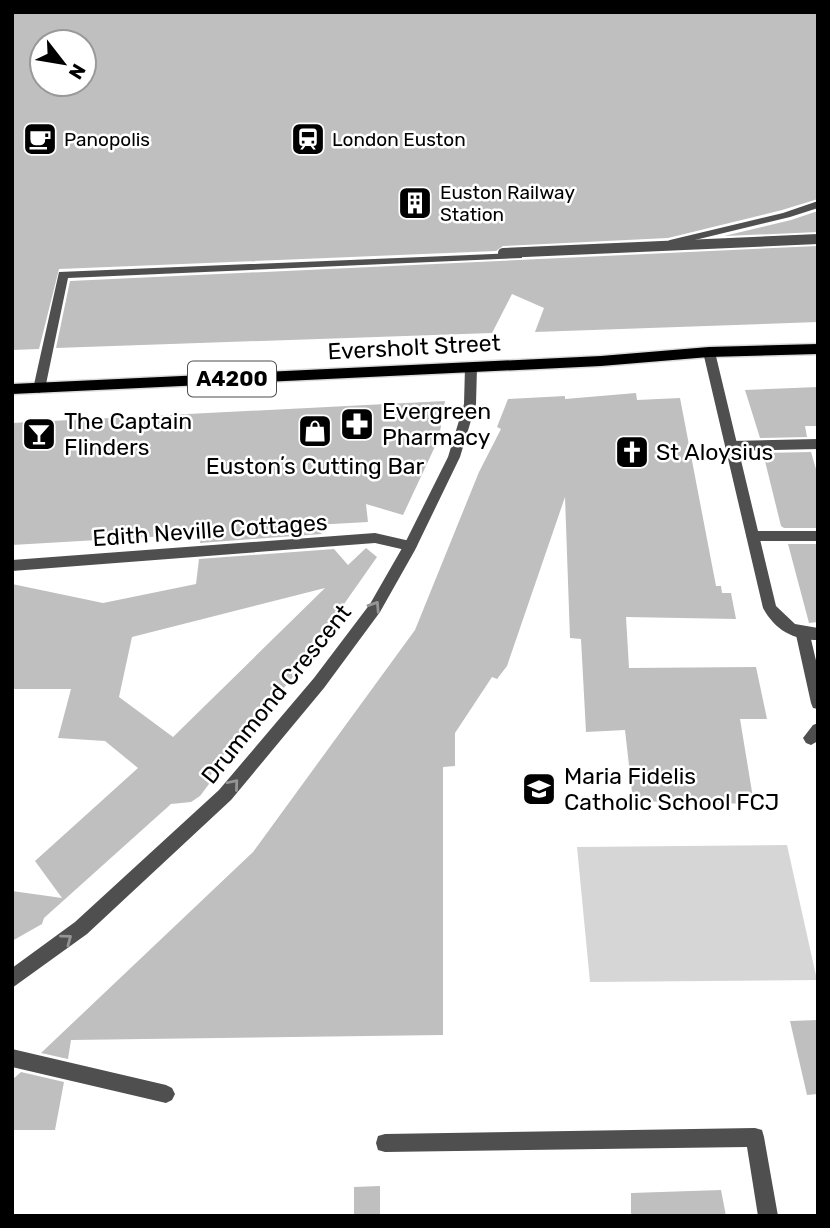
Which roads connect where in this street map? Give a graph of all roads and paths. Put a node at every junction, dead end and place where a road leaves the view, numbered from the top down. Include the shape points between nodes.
1 (818, 204) edge
2 (818, 239) edge
3 (503, 253) dead end
4 (818, 349) edge
5 (709, 352) junction
6 (471, 368) junction
7 (39, 388) junction
8 (17, 389) edge
9 (818, 444) edge
10 (731, 446) junction
11 (753, 536) junction
12 (818, 536) edge
13 (410, 546) junction
14 (12, 566) edge
15 (811, 634) edge
16 (818, 704) edge
17 (12, 979) edge
18 (12, 1058) edge
19 (166, 1094) dead end
20 (385, 1143) dead end
21 (768, 1216) edge

1 - 7 street via 686,240 626,249 63,275
2 - 3 street, bridge
4 - 5 main road, Eversholt Street / A4200
5 - 6 main road, Eversholt Street / A4200
5 - 10 street
6 - 7 main road, Eversholt Street / A4200
6 - 13 street, Drummond Crescent via 470,404 454,457
7 - 8 main road, Eversholt Street / A4200
9 - 10 street
10 - 11 street
11 - 12 street
11 - 15 street via 770,608 788,629
13 - 14 street, Edith Neville Cottages via 376,538
17 -> 13 street, Drummond Crescent via 81,928 225,795 367,619
15 - 16 street
18 - 19 street
20 - 21 street via 755,1137

